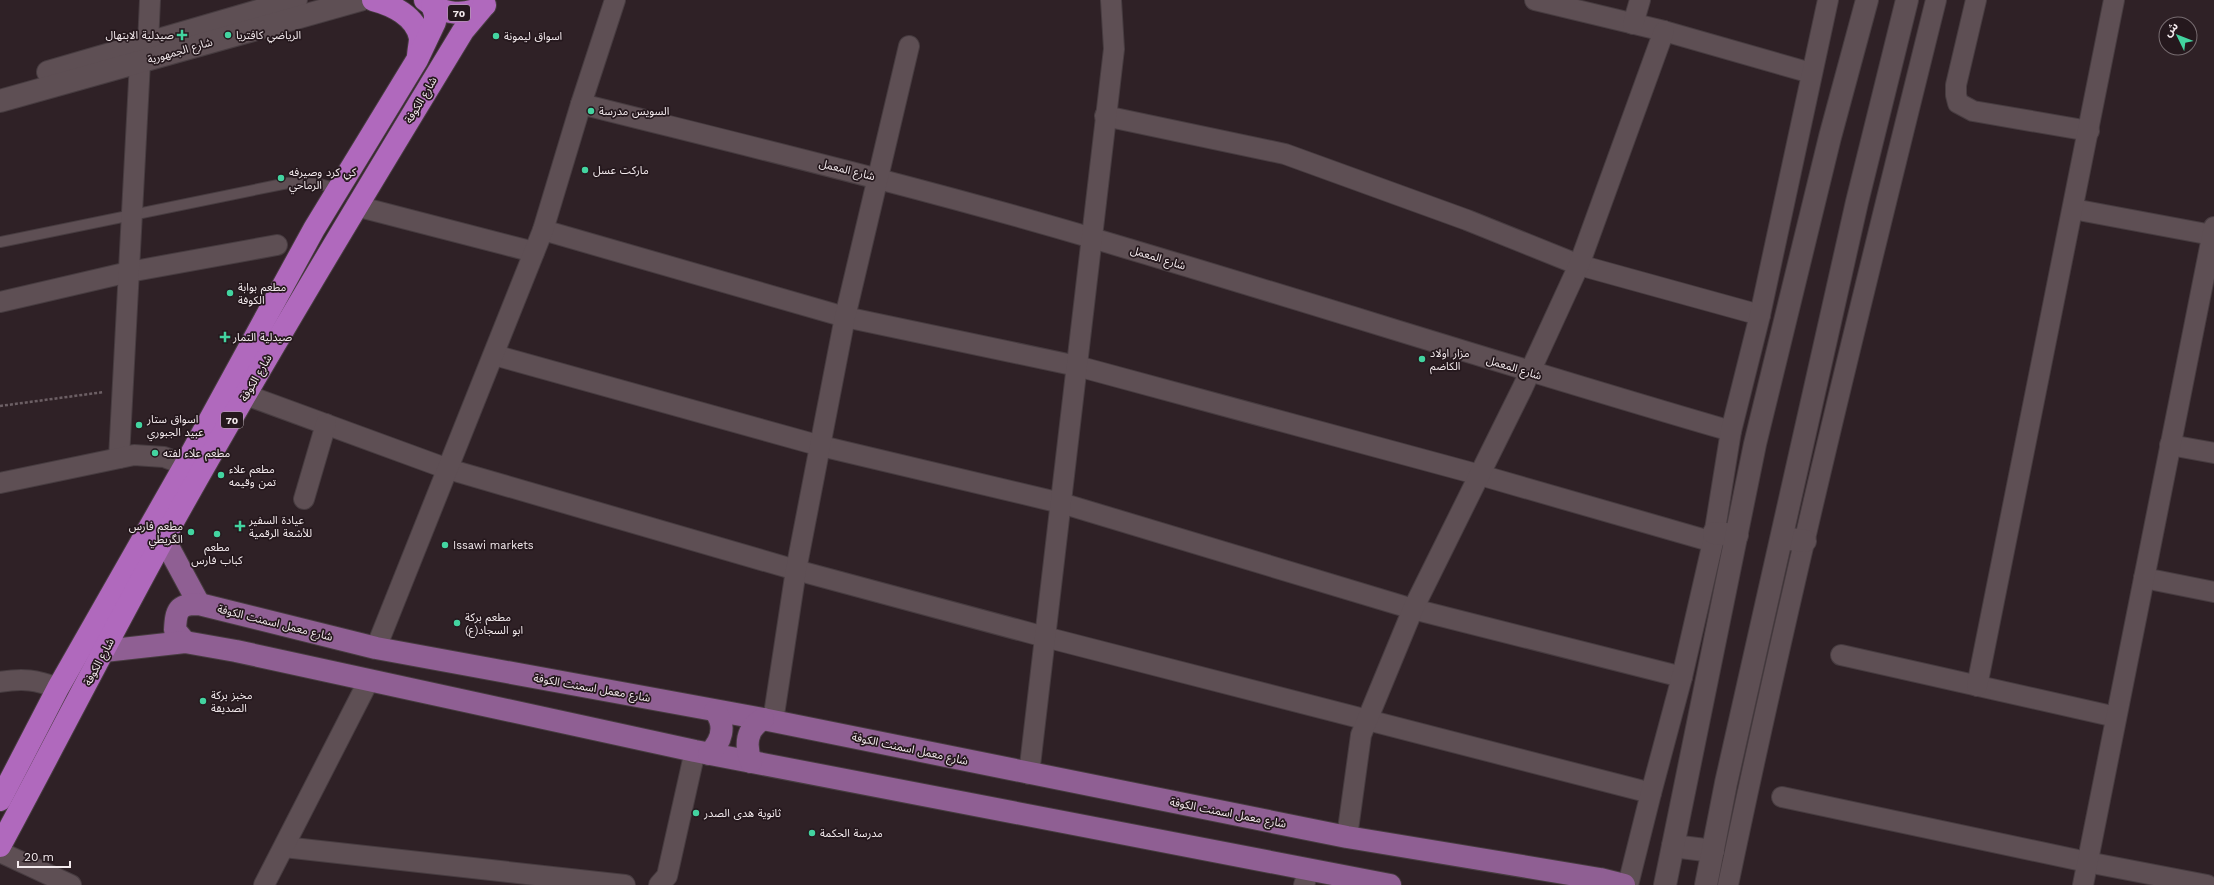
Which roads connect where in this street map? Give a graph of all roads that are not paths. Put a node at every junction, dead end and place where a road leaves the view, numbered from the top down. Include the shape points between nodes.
1 (150, 0) edge
2 (296, 0) edge
3 (360, 0) edge
4 (373, 0) edge
5 (615, 0) edge
6 (1110, 0) edge
7 (1535, 0) edge
8 (1640, 0) edge
9 (1828, 0) edge
10 (1867, 0) edge
11 (1907, 0) edge
12 (1936, 0) edge
13 (1976, 0) edge
14 (2114, 0) edge
15 (429, 3) edge
16 (488, 3) edge
17 (243, 8) edge
18 (1633, 24) junction
19 (1664, 31) junction
20 (909, 46) dead end
21 (144, 53) junction
22 (417, 60) junction
23 (1811, 73) junction
24 (0, 86) edge
25 (0, 102) edge
26 (581, 104) junction
27 (1105, 116) junction
28 (2089, 131) junction
29 (878, 178) junction
30 (338, 189) junction
31 (356, 206) junction
32 (2073, 209) junction
33 (132, 214) junction
34 (543, 230) junction
35 (2213, 231) edge
36 (1092, 238) junction
37 (0, 242) edge
38 (277, 245) dead end
39 (534, 252) junction
40 (1579, 265) junction
41 (129, 272) junction
42 (0, 302) edge
43 (2206, 313) edge
44 (1760, 315) junction
45 (845, 317) junction
46 (494, 355) junction
47 (1077, 366) junction
48 (1529, 373) junction
49 (246, 395) junction
50 (326, 424) junction
51 (1731, 432) junction
52 (2170, 445) junction
53 (821, 446) junction
54 (2214, 453) edge
55 (119, 458) junction
56 (185, 465) junction
57 (448, 469) junction
58 (1480, 475) junction
59 (0, 483) edge
60 (304, 499) dead end
61 (1061, 503) junction
62 (1737, 535) junction
63 (1714, 538) junction
64 (1782, 538) junction
65 (164, 539) junction
66 (1805, 541) junction
67 (796, 570) junction
68 (2144, 578) junction
69 (2214, 592) edge
70 (199, 604) junction
71 (1413, 610) junction
72 (1045, 637) junction
73 (185, 642) junction
74 (376, 648) junction
75 (104, 651) junction
76 (1841, 655) dead end
77 (1682, 677) junction
78 (369, 680) junction
79 (0, 682) edge
80 (1977, 686) junction
81 (58, 688) junction
82 (715, 711) junction
83 (2116, 717) junction
84 (768, 720) junction
85 (1367, 720) junction
86 (702, 753) junction
87 (751, 762) junction
88 (1029, 774) junction
89 (1650, 793) junction
90 (1782, 797) dead end
91 (0, 800) edge
92 (1347, 836) junction
93 (0, 846) edge
94 (1673, 846) junction
95 (284, 847) junction
96 (1713, 851) junction
97 (0, 852) edge
98 (2087, 862) junction
99 (1306, 877) edge
100 (71, 885) edge
101 (264, 885) edge
102 (625, 885) edge
103 (658, 885) edge
104 (1390, 885) edge
105 (1624, 885) edge
106 (1628, 885) edge
107 (1665, 885) edge
108 (1706, 885) edge
109 (1728, 885) edge
110 (2083, 885) edge
111 (2207, 885) edge

1 - 21 street
2 - 17 street, شارع الجمهورية
3 - 21 street, شارع الجمهورية
4 - 22 highway via 396,8 416,27 420,39
5 - 26 street
6 - 27 street via 1114,50
7 - 18 street
8 - 18 street
9 - 23 street
10 - 62 street via 1826,152 1755,444
11 - 64 street via 1857,202
12 - 66 street via 1851,341
13 - 28 street via 1956,85 1958,103 1973,111
14 - 28 street
15 - 16 highway, 70 via 440,10 458,13 467,13
15 - 22 highway, شارع الكوفة / 70 via 435,14 435,22
16 - 31 highway, شارع الكوفة / 70 via 463,31
17 - 21 street, شارع الجمهورية
18 - 19 street
19 - 23 street
19 - 40 street
20 - 29 street
21 - 24 street, شارع الجمهورية
21 - 25 street, شارع الجمهورية
21 - 33 street
22 - 30 highway, شارع الكوفة / 70
23 - 44 street
26 - 29 street, شارع المعمل
26 - 34 street
27 - 36 street
27 - 40 street via 1285,154 1467,220
28 - 32 street
29 - 36 street, شارع المعمل
29 - 45 street
30 - 33 lane via 320,184 288,183
30 - 56 highway, شارع الكوفة / 70
31 - 39 street
31 - 49 highway, شارع الكوفة / 70
32 - 35 street
32 - 80 street
33 - 37 lane
33 - 41 street
34 - 39 street
34 - 45 street
35 - 43 street
36 - 47 street
36 - 48 street, شارع المعمل
38 - 41 street
39 - 46 street
40 - 44 street
40 - 48 street
41 - 42 street
41 - 55 street
43 - 52 street
44 - 51 street
45 - 47 street
45 - 53 street
46 - 53 street
46 - 57 street
47 - 58 street
47 - 61 street
48 - 51 street, شارع المعمل
48 - 58 street
49 - 50 street
49 - 65 highway, شارع الكوفة / 70
50 - 57 street
50 - 60 street
51 - 63 street
52 - 54 street
52 - 68 street
53 - 61 street
53 - 67 street
55 - 56 street via 164,456
55 - 59 street
56 - 81 highway, شارع الكوفة / 70
57 - 67 street
57 - 74 street
58 - 63 street
58 - 71 street
61 - 71 street
61 - 72 street
62 - 63 street
62 - 94 street
63 - 77 street
64 - 66 street
64 - 96 street
65 - 70 main road
65 - 75 highway, شارع الكوفة / 70
66 - 109 street
67 - 72 street
67 - 84 street
68 - 69 street
68 - 83 street
70 - 73 main road via 189,604 177,612 175,630
70 - 74 main road, شارع معمل اسمنت الكوفة
71 - 77 street
71 - 85 street
72 - 85 street
72 - 88 street
73 - 75 main road
73 - 78 main road
74 - 82 main road, شارع معمل اسمنت الكوفة
75 - 93 highway, شارع الكوفة / 70
76 - 80 street
77 - 89 street
78 - 86 main road
78 - 95 street
79 - 81 street via 34,680
80 - 83 street
81 - 91 highway, شارع الكوفة / 70
82 - 84 main road, شارع معمل اسمنت الكوفة
82 - 86 main road via 721,723 720,740
83 - 98 street
84 - 87 main road via 753,728 749,735 747,752
84 - 88 main road, شارع معمل اسمنت الكوفة
85 - 89 street
85 - 92 street via 1361,735
86 - 87 main road
86 - 103 street via 667,876
87 - 99 main road
88 - 92 main road, شارع معمل اسمنت الكوفة
89 - 106 street
90 - 98 street
92 - 105 main road, شارع معمل اسمنت الكوفة
94 - 96 street
94 - 107 street
95 - 101 street
95 - 102 street
96 - 108 street
97 - 100 street
98 - 110 street
98 - 111 street
99 - 104 main road

